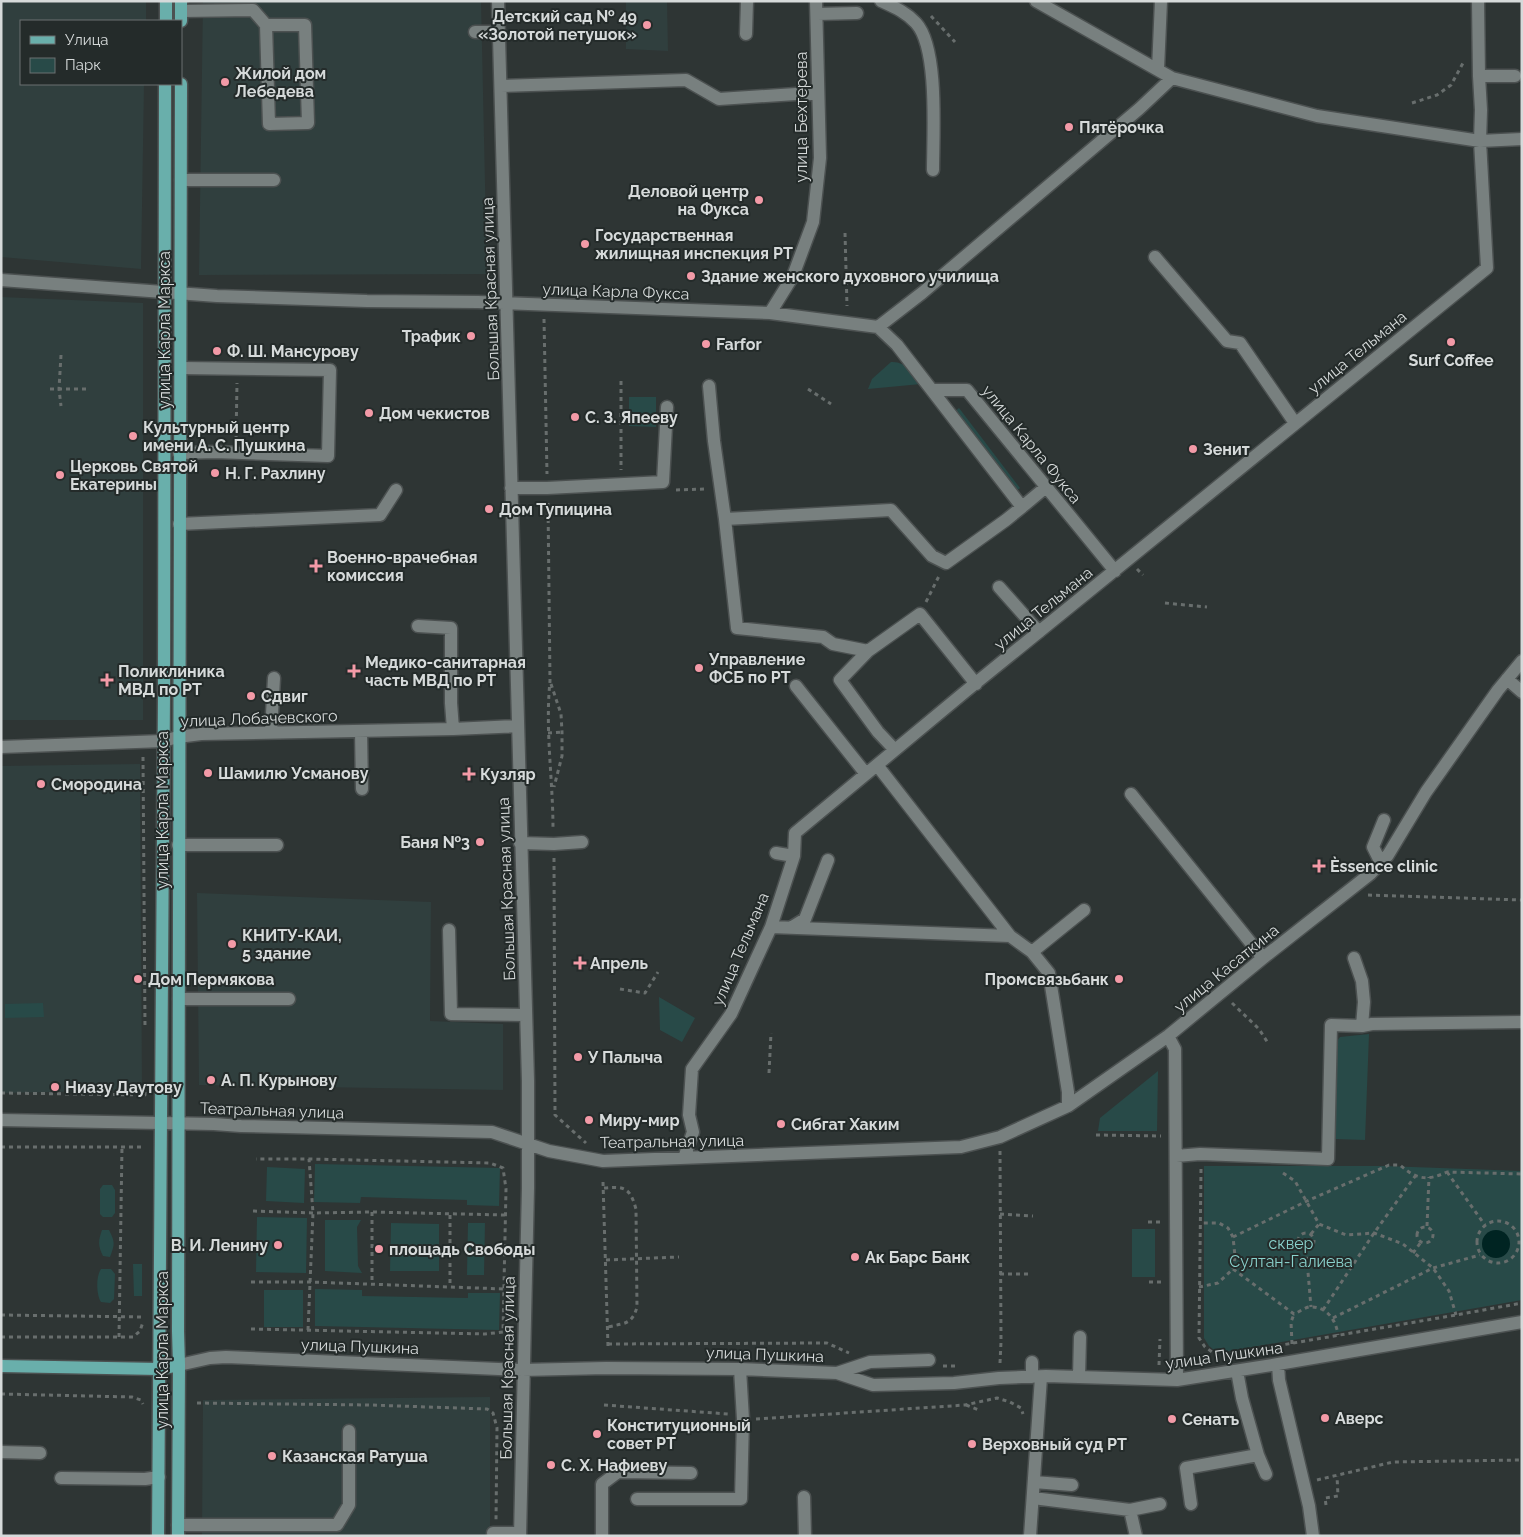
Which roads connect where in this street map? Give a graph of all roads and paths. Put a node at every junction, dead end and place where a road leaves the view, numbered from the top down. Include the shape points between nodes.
1 (166, 1) edge
2 (498, 1) edge
3 (746, 1) edge
4 (816, 1) edge
5 (881, 1) edge
6 (1036, 1) edge
7 (1160, 1) edge
8 (1478, 1) edge
9 (181, 11) edge
10 (857, 13) dead end
11 (817, 14) junction
12 (930, 15) dead end
13 (166, 20) edge
14 (266, 25) junction
15 (475, 32) dead end
16 (499, 32) junction
17 (746, 34) dead end
18 (956, 42) dead end
19 (1463, 62) dead end
20 (1158, 70) junction
21 (1479, 76) junction
22 (1515, 76) dead end
23 (1172, 78) junction
24 (165, 85) edge
25 (181, 85) edge
26 (501, 86) junction
27 (818, 94) junction
28 (1412, 103) dead end
29 (1522, 139) edge
30 (1480, 141) junction
31 (933, 170) dead end
32 (181, 180) junction
33 (274, 180) dead end
34 (845, 233) dead end
35 (1154, 257) dead end
36 (1, 280) edge
37 (164, 292) junction
38 (181, 294) junction
39 (506, 303) junction
40 (847, 306) dead end
41 (770, 313) junction
42 (544, 319) dead end
43 (878, 327) junction
44 (61, 355) dead end
45 (181, 368) junction
46 (237, 369) junction
47 (620, 381) dead end
48 (709, 386) dead end
49 (50, 389) dead end
50 (60, 389) junction
51 (86, 389) dead end
52 (808, 389) dead end
53 (934, 390) junction
54 (831, 404) dead end
55 (61, 406) dead end
56 (667, 407) dead end
57 (1296, 423) junction
58 (179, 453) junction
59 (236, 453) junction
60 (663, 482) junction
61 (621, 484) junction
62 (1046, 487) junction
63 (511, 488) junction
64 (547, 488) junction
65 (720, 488) junction
66 (396, 490) dead end
67 (1022, 507) junction
68 (725, 519) junction
69 (179, 524) junction
70 (946, 563) junction
71 (1114, 570) junction
72 (999, 587) dead end
73 (1165, 603) dead end
74 (1207, 608) dead end
75 (920, 614) junction
76 (418, 626) dead end
77 (1039, 632) junction
78 (868, 651) junction
79 (1522, 662) edge
80 (274, 678) dead end
81 (1508, 679) junction
82 (550, 681) junction
83 (976, 684) junction
84 (796, 686) dead end
85 (1522, 692) edge
86 (518, 726) junction
87 (453, 729) junction
88 (361, 731) junction
89 (271, 732) junction
90 (562, 732) junction
91 (548, 733) junction
92 (178, 737) junction
93 (163, 740) junction
94 (1, 747) edge
95 (895, 750) junction
96 (143, 756) dead end
97 (877, 765) junction
98 (866, 774) junction
99 (362, 789) dead end
100 (553, 791) junction
101 (1131, 794) dead end
102 (1384, 820) dead end
103 (582, 842) dead end
104 (520, 843) junction
105 (554, 844) junction
106 (178, 845) junction
107 (277, 845) dead end
108 (776, 853) dead end
109 (794, 856) junction
110 (828, 860) dead end
111 (1381, 863) junction
112 (1361, 897) dead end
113 (1522, 900) edge
114 (1084, 910) dead end
115 (771, 927) junction
116 (792, 927) junction
117 (449, 930) dead end
118 (1010, 936) junction
119 (1032, 952) junction
120 (1263, 958) junction
121 (1354, 958) dead end
122 (658, 972) dead end
123 (620, 989) dead end
124 (178, 999) junction
125 (289, 999) dead end
126 (1231, 1003) dead end
127 (525, 1016) junction
128 (1522, 1022) edge
129 (1362, 1026) junction
130 (144, 1031) dead end
131 (771, 1033) dead end
132 (1168, 1036) junction
133 (1268, 1043) dead end
134 (769, 1073) dead end
135 (145, 1086) dead end
136 (1, 1093) edge
137 (1068, 1106) junction
138 (1, 1120) edge
139 (160, 1123) junction
140 (179, 1123) junction
141 (1096, 1136) dead end
142 (528, 1143) junction
143 (588, 1144) dead end
144 (1161, 1145) dead end
145 (122, 1146) junction
146 (145, 1146) dead end
147 (1, 1147) edge
148 (1176, 1156) junction
149 (1000, 1157) dead end
150 (684, 1158) junction
151 (256, 1159) dead end
152 (309, 1159) junction
153 (1200, 1166) dead end
154 (1280, 1171) dead end
155 (1447, 1172) junction
156 (1522, 1174) edge
157 (1416, 1176) junction
158 (1429, 1178) junction
159 (603, 1182) dead end
160 (604, 1188) junction
161 (1307, 1201) junction
162 (253, 1210) dead end
163 (372, 1212) junction
164 (313, 1213) junction
165 (1161, 1213) dead end
166 (1000, 1214) junction
167 (450, 1215) junction
168 (506, 1215) junction
169 (1033, 1216) dead end
170 (1148, 1222) dead end
171 (1200, 1223) junction
172 (1319, 1224) junction
173 (1485, 1224) junction
174 (1427, 1226) junction
175 (1374, 1233) junction
176 (1311, 1234) junction
177 (1233, 1238) junction
178 (1421, 1242) junction
179 (1520, 1242) edge
180 (1306, 1249) junction
181 (1413, 1253) junction
182 (1480, 1255) junction
183 (636, 1258) junction
184 (679, 1258) dead end
185 (606, 1260) junction
186 (1433, 1268) junction
187 (1233, 1269) junction
188 (1000, 1274) junction
189 (1032, 1274) dead end
190 (251, 1282) dead end
191 (310, 1282) junction
192 (1149, 1282) dead end
193 (372, 1284) junction
194 (450, 1286) junction
195 (1199, 1287) junction
196 (505, 1289) junction
197 (1161, 1291) dead end
198 (1522, 1303) edge
199 (1311, 1307) junction
200 (1323, 1310) junction
201 (1294, 1314) junction
202 (1, 1315) edge
203 (1456, 1315) junction
204 (120, 1316) junction
205 (1333, 1318) junction
206 (1522, 1322) edge
207 (608, 1326) junction
208 (251, 1328) dead end
209 (308, 1330) junction
210 (1338, 1335) junction
211 (1, 1337) edge
212 (119, 1337) junction
213 (1080, 1337) dead end
214 (1160, 1338) dead end
215 (1292, 1344) junction
216 (929, 1360) dead end
217 (869, 1362) junction
218 (1032, 1362) dead end
219 (1000, 1363) dead end
220 (180, 1364) junction
221 (1278, 1364) junction
222 (1, 1366) edge
223 (942, 1366) dead end
224 (961, 1366) dead end
225 (1159, 1367) dead end
226 (159, 1369) junction
227 (740, 1369) junction
228 (522, 1370) junction
229 (1237, 1371) junction
230 (837, 1373) junction
231 (1036, 1377) junction
232 (1079, 1377) junction
233 (1177, 1380) junction
234 (1, 1394) edge
235 (196, 1403) dead end
236 (604, 1405) dead end
237 (965, 1405) junction
238 (145, 1408) dead end
239 (979, 1410) dead end
240 (1025, 1419) dead end
241 (743, 1420) junction
242 (348, 1431) dead end
243 (1, 1452) edge
244 (40, 1453) dead end
245 (1258, 1454) junction
246 (1522, 1460) edge
247 (691, 1473) dead end
248 (1266, 1474) dead end
249 (1337, 1476) junction
250 (159, 1477) junction
251 (61, 1478) dead end
252 (1329, 1478) dead end
253 (1034, 1482) junction
254 (1072, 1485) dead end
255 (804, 1497) dead end
256 (1033, 1498) junction
257 (637, 1499) dead end
258 (1160, 1504) dead end
259 (1191, 1504) dead end
260 (1326, 1507) dead end
261 (1130, 1510) junction
262 (178, 1531) edge
263 (495, 1533) joint
264 (520, 1534) edge
265 (158, 1536) edge
266 (602, 1536) edge
267 (805, 1536) edge
268 (1030, 1536) edge
269 (1136, 1536) edge
270 (1313, 1536) edge

1 - 13 main road
2 - 16 street, Большая Красная улица
3 - 17 street
4 - 11 street, улица Бехтерева
5 - 31 street via 901,10 917,24 925,39 932,89
6 - 20 street
7 - 20 street
8 - 21 street
9 - 14 street via 253,10
10 - 11 street
11 - 27 street, улица Бехтерева
12 - 18 path
14 - 14 street via 269,124 308,123 305,25
15 - 16 street
16 - 26 street, Большая Красная улица
19 - 28 path via 1451,85 1437,95
20 - 23 street
21 - 22 street
21 - 30 street
23 - 30 street via 1317,116
23 - 43 street via 1140,109 922,294
24 - 37 main road, улица Карла Маркса
25 - 32 main road, улица Карла Маркса
26 - 27 street via 686,80 720,99
26 - 39 street, Большая Красная улица
27 - 41 street, улица Бехтерева via 820,158 813,222 792,276
29 - 30 street
30 - 57 street, улица Тельмана via 1487,268
32 - 33 street
32 - 38 main road, улица Карла Маркса
34 - 40 path
35 - 57 street via 1227,341 1240,344
36 - 37 street, улица Карла Фукса
37 - 38 street, улица Карла Фукса
37 - 93 main road, улица Карла Маркса
38 - 39 street, улица Карла Фукса
38 - 45 main road, улица Карла Маркса
39 - 41 street, улица Карла Фукса
39 - 63 street, Большая Красная улица
41 - 43 street, улица Карла Фукса
42 - 64 path
43 - 53 street via 898,345
44 - 50 path
45 - 46 street
45 - 58 main road, улица Карла Маркса
46 - 59 path
46 - 59 street via 330,370 330,379 328,456
47 - 61 path
48 - 65 street
49 - 50 path
50 - 51 path
50 - 55 path
52 - 54 path
53 - 62 street, улица Карла Фукса via 968,390
53 - 67 street
56 - 60 street
57 - 71 street, улица Тельмана
58 - 59 street
58 - 69 main road, улица Карла Маркса
60 - 61 street
60 - 65 path via 675,490
61 - 64 street
62 - 67 street
62 - 71 street, улица Карла Фукса
63 - 64 street
63 - 86 street, Большая Красная улица
64 - 82 path
65 - 68 street
66 - 69 street via 380,515
67 - 70 street
68 - 70 street via 891,510 932,556
68 - 78 street via 738,628 823,637 833,644
69 - 92 main road, улица Карла Маркса
70 - 75 path
71 - 77 street, улица Тельмана
72 - 77 street
73 - 74 path
75 - 78 street
75 - 83 street
76 - 87 street via 451,628
77 - 83 street, улица Тельмана
78 - 95 street via 840,680
79 - 81 street, улица Касаткина
80 - 89 street
81 - 85 street
81 - 111 street, улица Касаткина via 1426,792
82 - 90 path via 561,714
82 - 91 path
83 - 95 street, улица Тельмана
84 - 98 street
86 - 87 street, улица Лобачевского
86 - 104 street, Большая Красная улица
87 - 88 street, улица Лобачевского
88 - 89 street, улица Лобачевского
88 - 99 street
89 - 92 street, улица Лобачевского
90 - 91 path
90 - 100 path via 562,756
91 - 100 path
92 - 93 street, улица Лобачевского
92 - 106 main road, улица Карла Маркса
93 - 94 street, улица Лобачевского
93 - 139 main road, улица Карла Маркса
95 - 97 street, улица Тельмана
96 - 130 path
97 - 98 street, улица Тельмана
97 - 118 street
98 - 109 street, улица Тельмана via 795,832
100 - 105 path
101 - 120 street
102 - 111 street via 1373,847
103 - 105 street
104 - 105 street
104 - 127 street, Большая Красная улица
105 - 143 path via 555,1115
106 - 107 street
106 - 124 main road, улица Карла Маркса
108 - 109 street
109 - 115 street, улица Тельмана
110 - 116 street via 805,919
111 - 120 street, улица Касаткина
112 - 113 path
114 - 119 street
115 - 116 street
115 - 150 street, улица Тельмана via 730,1014 692,1070 689,1115 693,1132
116 - 118 street
117 - 127 street via 451,1014
118 - 119 street
119 - 137 street via 1049,973
120 - 132 street, улица Касаткина
121 - 129 street via 1362,981
122 - 123 path via 645,994
124 - 125 street
124 - 140 main road, улица Карла Маркса
126 - 133 path via 1259,1029
127 - 142 street, Большая Красная улица
128 - 129 street
129 - 148 street via 1331,1025 1328,1159
131 - 134 path
132 - 137 street, Театральная улица
132 - 148 street via 1175,1049
135 - 136 path via 145,1095
137 - 150 street, Театральная улица via 1000,1136 962,1147
138 - 139 street, Театральная улица
139 - 140 street, Театральная улица
139 - 226 main road, улица Карла Маркса
140 - 142 street, Театральная улица via 492,1132
140 - 220 main road, улица Карла Маркса
141 - 144 path via 1161,1136
142 - 150 street, Театральная улица via 549,1151 603,1161
142 - 228 street, Большая Красная улица
145 - 146 path
145 - 147 path
145 - 204 path
148 - 233 street
149 - 166 path
151 - 152 path
152 - 164 path
152 - 168 path via 490,1163 503,1168
153 - 171 path
154 - 161 path via 1295,1182
155 - 156 path
155 - 158 path
155 - 173 path
157 - 158 path
157 - 161 path via 1400,1165 1389,1165
157 - 175 path
158 - 174 path
159 - 160 path
160 - 183 path via 620,1187 632,1196 636,1209
160 - 185 path
161 - 172 path
161 - 177 path
162 - 164 path
163 - 164 path
163 - 167 path
163 - 193 path
164 - 191 path
165 - 170 path via 1161,1222
166 - 169 path
166 - 188 path
167 - 168 path
167 - 194 path
168 - 196 path
171 - 177 path via 1219,1223 1228,1228
171 - 195 path
172 - 175 path via 1346,1236
172 - 176 path
173 - 179 path via 1504,1221 1515,1229
173 - 182 path via 1476,1242
174 - 178 path via 1420,1227 1416,1233
174 - 178 path via 1433,1238 1429,1242
175 - 181 path via 1403,1244
175 - 200 path
176 - 180 path via 1312,1246
176 - 180 path via 1302,1234 1298,1238 1298,1244
177 - 187 path
178 - 181 path
179 - 182 path via 1515,1255 1504,1262 1491,1262
180 - 199 path
181 - 186 path
182 - 186 path
183 - 184 path
183 - 185 path
183 - 207 path via 637,1307 634,1317 626,1324
185 - 207 path
186 - 203 path via 1449,1291
186 - 205 path
187 - 195 path via 1218,1283
187 - 201 path
188 - 189 path
188 - 219 path
190 - 191 path
191 - 193 path
191 - 209 path
192 - 197 path via 1160,1282
193 - 194 path
194 - 196 path
195 - 215 path via 1199,1338 1218,1356
196 - 209 path via 503,1332
198 - 203 path
199 - 200 path
199 - 201 path
200 - 205 path
201 - 215 path via 1290,1322
202 - 204 path
203 - 210 path
204 - 212 path
204 - 212 path via 145,1317 140,1331 133,1338
205 - 210 path
206 - 221 street, улица Пушкина
207 - 217 path via 608,1346 827,1343
208 - 209 path
210 - 215 path
211 - 212 path
213 - 232 street
214 - 225 path
216 - 217 street
217 - 230 street
218 - 231 street
220 - 226 main road, улица Пушкина
220 - 228 street, улица Пушкина via 226,1357
220 - 262 main road, улица Карла Маркса
221 - 229 street, улица Пушкина
221 - 270 street via 1279,1380 1310,1506
222 - 226 main road, улица Пушкина
223 - 224 path
226 - 250 main road, улица Карла Маркса
227 - 228 street, улица Пушкина
227 - 230 street, улица Пушкина
227 - 241 street
228 - 264 street, Большая Красная улица
229 - 233 street, улица Пушкина
229 - 245 street
230 - 231 street, улица Пушкина via 873,1385
231 - 232 street, улица Пушкина
231 - 253 street
232 - 233 street, улица Пушкина
234 - 238 path via 132,1397 141,1400
235 - 263 path via 488,1409 493,1413 497,1428
236 - 241 path via 726,1414
237 - 239 path
237 - 240 path via 997,1398 1021,1408
237 - 241 path
241 - 257 street via 741,1499
242 - 262 street via 349,1504 337,1525
243 - 244 street
245 - 248 street
245 - 259 street via 1186,1468
246 - 249 path via 1393,1462
247 - 266 street via 618,1472 602,1484
249 - 252 path
249 - 260 path via 1338,1496 1325,1498
250 - 251 street
250 - 265 main road, улица Карла Маркса
253 - 254 street
253 - 256 street
255 - 267 street
256 - 261 street
256 - 268 street
258 - 261 street
261 - 269 street
263 - 264 street

